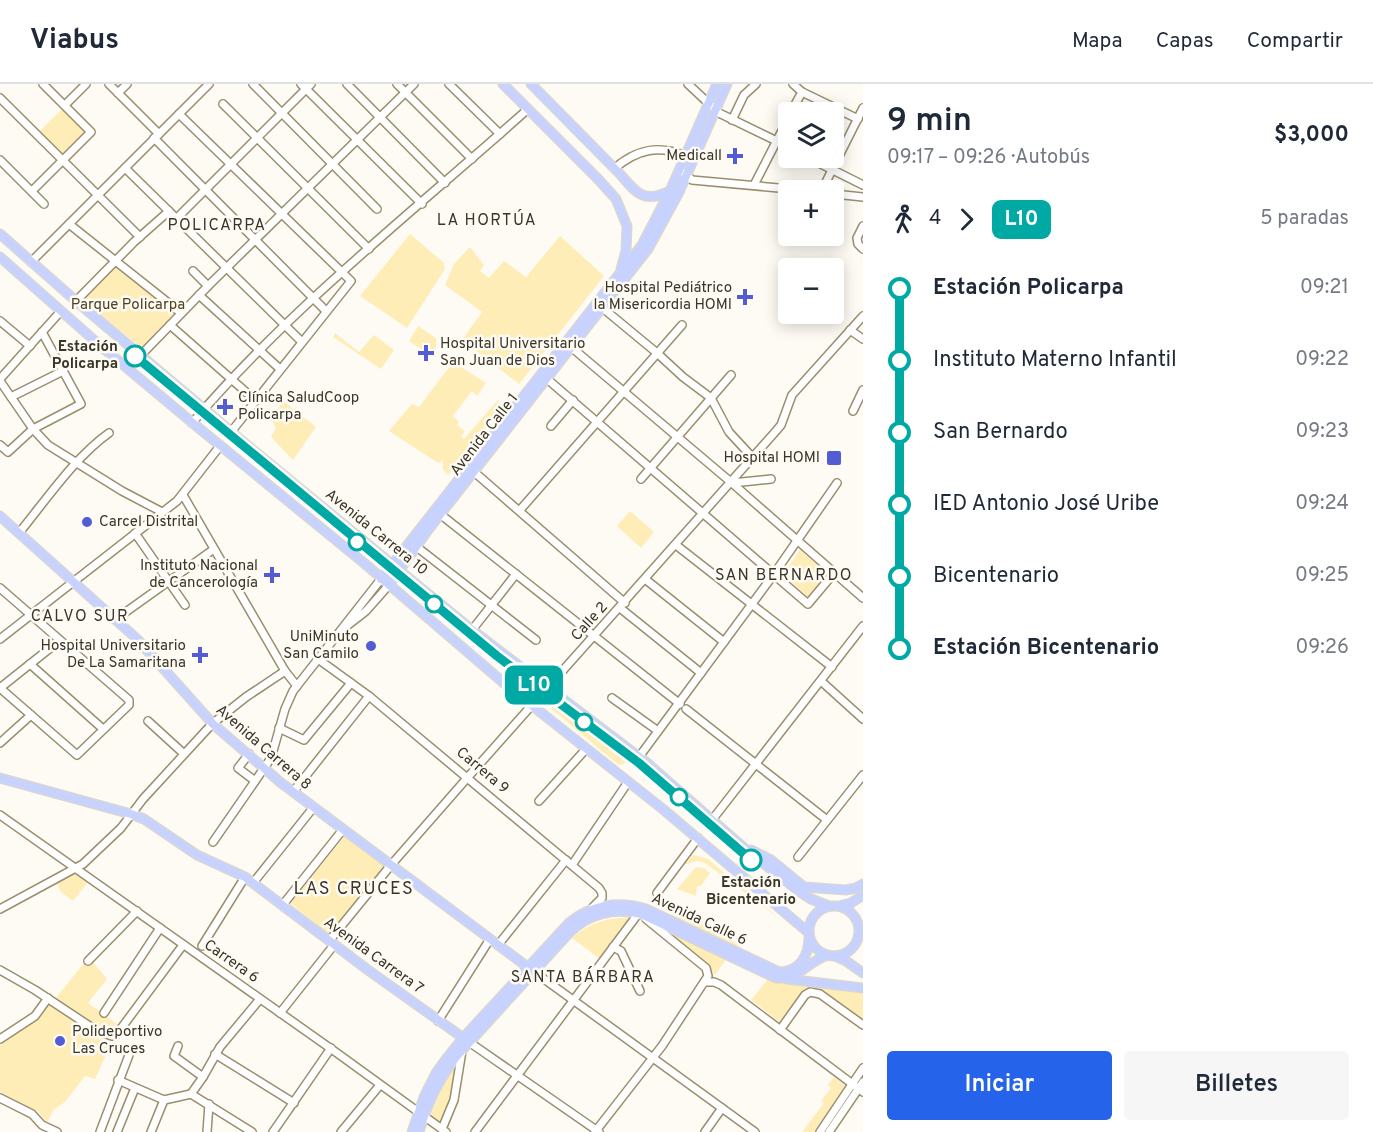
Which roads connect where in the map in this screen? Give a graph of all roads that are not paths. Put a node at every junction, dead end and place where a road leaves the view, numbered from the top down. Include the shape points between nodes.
1 (43, 84) edge
2 (86, 84) edge
3 (109, 84) edge
4 (127, 84) edge
5 (209, 84) edge
6 (253, 84) edge
7 (347, 84) edge
8 (397, 84) edge
9 (414, 84) edge
10 (449, 84) edge
11 (503, 84) edge
12 (531, 84) edge
13 (688, 84) edge
14 (717, 84) edge
15 (727, 84) edge
16 (756, 84) edge
17 (794, 84) edge
18 (306, 86) edge
19 (802, 92) junction
20 (118, 93) junction
21 (406, 93) junction
22 (0, 98) edge
23 (796, 102) edge
24 (708, 103) junction
25 (222, 104) dead end
26 (65, 105) junction
27 (863, 108) edge
28 (528, 110) junction
29 (715, 110) junction
30 (282, 113) junction
31 (179, 114) junction
32 (381, 117) junction
33 (858, 119) junction
34 (732, 120) junction
35 (500, 134) junction
36 (157, 136) junction
37 (257, 138) junction
38 (358, 141) junction
39 (777, 141) joint
40 (685, 156) junction
41 (472, 159) junction
42 (63, 160) junction
43 (231, 164) junction
44 (333, 165) junction
45 (2, 166) edge
46 (680, 167) junction
47 (125, 168) junction
48 (615, 168) junction
49 (828, 168) edge
50 (832, 170) junction
51 (686, 177) junction
52 (827, 180) edge
53 (445, 183) junction
54 (754, 185) junction
55 (863, 185) edge
56 (778, 188) edge
57 (308, 189) junction
58 (206, 190) junction
59 (32, 191) junction
60 (669, 191) junction
61 (98, 195) junction
62 (844, 195) edge
63 (863, 197) edge
64 (44, 204) dead end
65 (422, 204) junction
66 (377, 208) dead end
67 (169, 211) junction
68 (282, 214) junction
69 (177, 218) junction
70 (69, 224) junction
71 (863, 226) edge
72 (0, 234) edge
73 (140, 237) junction
74 (255, 240) junction
75 (861, 247) edge
76 (369, 249) junction
77 (1, 259) edge
78 (115, 261) junction
79 (31, 262) junction
80 (227, 267) junction
81 (193, 271) dead end
82 (342, 272) junction
83 (619, 275) junction
84 (208, 286) junction
85 (199, 295) junction
86 (314, 298) junction
87 (75, 301) junction
88 (599, 306) junction
89 (61, 311) junction
90 (326, 311) junction
91 (181, 313) junction
92 (863, 316) edge
93 (0, 321) edge
94 (170, 325) junction
95 (285, 325) junction
96 (682, 325) dead end
97 (850, 330) junction
98 (42, 332) junction
99 (863, 339) edge
100 (302, 342) junction
101 (568, 344) junction
102 (30, 346) junction
103 (259, 350) junction
104 (657, 353) junction
105 (141, 355) junction
106 (280, 369) junction
107 (63, 371) junction
108 (731, 375) dead end
109 (546, 378) junction
110 (231, 379) junction
111 (0, 380) edge
112 (863, 390) edge
113 (624, 392) junction
114 (11, 397) junction
115 (711, 398) junction
116 (255, 400) junction
117 (573, 400) junction
118 (205, 409) junction
119 (853, 411) dead end
120 (598, 421) junction
121 (192, 423) junction
122 (550, 426) dead end
123 (33, 429) junction
124 (231, 432) junction
125 (109, 433) dead end
126 (677, 437) junction
127 (0, 445) edge
128 (220, 446) junction
129 (753, 458) junction
130 (77, 464) junction
131 (651, 467) junction
132 (473, 471) junction
133 (640, 479) dead end
134 (771, 479) dead end
135 (732, 483) junction
136 (837, 483) dead end
137 (183, 495) junction
138 (520, 510) junction
139 (162, 512) junction
140 (705, 513) junction
141 (440, 514) junction
142 (0, 516) edge
143 (19, 533) junction
144 (135, 533) junction
145 (797, 540) junction
146 (413, 544) junction
147 (676, 545) junction
148 (214, 549) junction
149 (392, 564) junction
150 (400, 571) junction
151 (834, 573) junction
152 (516, 574) junction
153 (774, 574) junction
154 (381, 579) junction
155 (645, 579) junction
156 (73, 581) junction
157 (169, 582) junction
158 (389, 585) junction
159 (1, 590) edge
160 (863, 598) edge
161 (492, 604) junction
162 (752, 604) junction
163 (185, 605) dead end
164 (622, 606) junction
165 (30, 615) junction
166 (116, 620) junction
167 (863, 626) edge
168 (341, 630) junction
169 (472, 630) junction
170 (595, 637) junction
171 (0, 639) edge
172 (536, 640) dead end
173 (59, 641) junction
174 (724, 642) junction
175 (318, 659) junction
176 (30, 664) junction
177 (832, 667) junction
178 (285, 671) junction
179 (701, 674) junction
180 (821, 681) junction
181 (351, 683) junction
182 (297, 686) junction
183 (0, 688) edge
184 (547, 689) junction
185 (369, 696) junction
186 (612, 698) dead end
187 (680, 704) junction
188 (532, 706) junction
189 (686, 709) dead end
190 (32, 715) junction
191 (863, 719) edge
192 (148, 721) dead end
193 (213, 724) junction
194 (279, 728) junction
195 (103, 729) junction
196 (658, 731) junction
197 (0, 743) edge
198 (586, 749) junction
199 (183, 753) junction
200 (249, 754) junction
201 (639, 757) junction
202 (756, 764) junction
203 (264, 768) junction
204 (863, 775) edge
205 (468, 777) junction
206 (0, 780) edge
207 (255, 781) junction
208 (628, 782) junction
209 (292, 792) junction
210 (539, 801) dead end
211 (313, 808) junction
212 (131, 814) junction
213 (0, 815) edge
214 (712, 820) junction
215 (827, 820) junction
216 (342, 831) junction
217 (698, 838) junction
218 (213, 842) dead end
219 (744, 848) junction
220 (798, 857) dead end
221 (569, 863) junction
222 (391, 865) junction
223 (76, 868) junction
224 (249, 880) junction
225 (863, 884) edge
226 (657, 893) dead end
227 (863, 895) edge
228 (283, 904) junction
229 (834, 906) junction
230 (0, 909) edge
231 (137, 911) junction
232 (586, 912) junction
233 (639, 914) junction
234 (863, 920) edge
235 (160, 928) junction
236 (859, 933) junction
237 (809, 935) junction
238 (490, 939) junction
239 (332, 943) junction
240 (183, 945) junction
241 (498, 945) junction
242 (202, 946) dead end
243 (614, 947) junction
244 (863, 948) edge
245 (832, 956) junction
246 (88, 962) dead end
247 (531, 969) junction
248 (0, 970) edge
249 (863, 973) edge
250 (781, 979) junction
251 (705, 982) junction
252 (863, 988) edge
253 (35, 990) junction
254 (640, 991) dead end
255 (48, 998) junction
256 (260, 999) junction
257 (575, 1000) junction
258 (42, 1007) junction
259 (104, 1013) dead end
260 (280, 1013) junction
261 (438, 1021) junction
262 (863, 1025) edge
263 (780, 1030) junction
264 (0, 1039) edge
265 (466, 1040) junction
266 (178, 1046) dead end
267 (331, 1048) junction
268 (462, 1050) junction
269 (215, 1054) junction
270 (129, 1055) dead end
271 (653, 1057) junction
272 (863, 1068) edge
273 (203, 1077) junction
274 (518, 1077) junction
275 (118, 1080) junction
276 (380, 1085) junction
277 (859, 1087) edge
278 (135, 1088) junction
279 (191, 1094) junction
280 (0, 1098) edge
281 (164, 1100) junction
282 (209, 1104) junction
283 (294, 1104) junction
284 (722, 1108) junction
285 (421, 1114) junction
286 (444, 1130) edge
287 (597, 1131) edge
288 (824, 1131) edge
289 (57, 1132) edge
290 (100, 1132) edge
291 (117, 1132) edge
292 (151, 1132) edge
293 (207, 1132) edge
294 (252, 1132) edge
295 (273, 1132) edge
296 (341, 1132) edge
297 (412, 1132) edge
298 (419, 1132) edge
299 (475, 1132) edge
300 (705, 1132) edge
301 (755, 1132) edge

1 - 26 street
2 - 26 street
3 - 20 street
4 - 20 street
5 - 31 street
6 - 30 street
7 - 32 street
8 - 21 street
9 - 21 street
10 - 35 street
11 - 28 main road
12 - 48 main road
13 - 24 street
14 - 24 main road, Avenida Calle 1
15 - 29 main road, Avenida Calle 1
16 - 34 street via 744,95
17 - 19 street
18 - 30 street
18 - 38 street
19 - 23 street
19 - 33 street
20 - 36 street
21 - 32 street
21 - 41 street
22 - 42 street
24 - 29 street
24 - 40 main road, Avenida Calle 1
25 - 37 street
26 - 42 street via 91,132
27 - 33 street
28 - 35 street
28 - 83 main road via 610,191 619,205 627,226 626,252
29 - 34 street
29 - 51 main road, Avenida Calle 1
30 - 37 street
30 - 44 street
31 - 36 street
31 - 43 street
32 - 38 street
32 - 53 street
33 - 50 street
34 - 39 street
35 - 41 street
36 - 47 street
36 - 58 street
37 - 43 street
37 - 57 street
38 - 44 street
38 - 65 street
39 - 54 street
40 - 46 main road, Avenida Calle 1
40 - 48 street via 663,149 648,150
41 - 53 street
42 - 59 street
42 - 61 street
43 - 58 street
43 - 68 street
44 - 57 street
44 - 66 street
45 - 59 street
46 - 51 street
46 - 60 main road, Avenida Calle 1
47 - 61 street
47 - 67 street
48 - 60 main road via 630,188 643,196 656,197
49 - 50 street
50 - 52 street
50 - 55 street
51 - 54 street
51 - 88 main road, Avenida Calle 1 via 657,237
53 - 65 street
54 - 56 street
57 - 68 street
57 - 76 street
58 - 69 street
58 - 74 street
59 - 64 street
60 - 83 main road, Avenida Calle 1 via 642,245
61 - 70 street
61 - 73 street
62 - 63 street
65 - 76 street
67 - 69 street
67 - 73 street
68 - 74 street
68 - 82 street
69 - 80 street
70 - 78 street
70 - 79 street
71 - 75 street via 857,234
72 - 79 main road, Avenida Carrera 10
73 - 78 street
74 - 80 street
74 - 86 street
76 - 82 street
77 - 89 main road, Avenida Carrera 10
78 - 87 street
78 - 91 street
79 - 87 main road, Avenida Carrera 10
80 - 84 street
80 - 95 street
81 - 84 street
82 - 86 street
82 - 90 street via 351,281
83 - 88 main road, Avenida Calle 1
84 - 85 street
85 - 91 street
85 - 103 street
86 - 90 street
86 - 95 street
87 - 105 main road, Avenida Carrera 10
88 - 101 main road, Avenida Calle 1
88 - 104 street
89 - 98 street
89 - 121 main road, Avenida Carrera 10
90 - 100 street
91 - 94 street
92 - 97 street, Calle 2
93 - 102 street
94 - 105 street
94 - 110 street
95 - 100 street
95 - 103 street
96 - 104 street
97 - 99 street
97 - 129 street, Calle 2 via 792,395 781,425
98 - 102 street
98 - 107 street
100 - 106 street
101 - 109 main road, Avenida Calle 1
101 - 113 street
101 - 146 main road, Avenida Calle 1
102 - 111 street
103 - 106 street
103 - 110 street
104 - 113 street
104 - 115 street
105 - 118 main road, Avenida Carrera 10
106 - 116 street
107 - 114 street
107 - 123 street via 81,404
108 - 115 street
109 - 117 street
109 - 132 main road, Avenida Calle 1
110 - 116 street
110 - 118 street
111 - 114 street
112 - 119 street
113 - 120 street
113 - 126 street
114 - 123 street
115 - 126 street
115 - 129 street via 729,432
116 - 124 street
117 - 120 street
117 - 122 street
118 - 121 street
118 - 124 main road, Avenida Carrera 10
120 - 131 street
120 - 138 street
121 - 128 main road, Avenida Carrera 10
123 - 127 street via 8,452
123 - 130 street via 48,445
124 - 149 main road, Avenida Carrera 10
125 - 130 street
126 - 131 street
126 - 135 street
128 - 137 street
128 - 154 main road, Avenida Carrera 10
129 - 135 street, Calle 2
130 - 139 street
130 - 143 street
131 - 133 street
131 - 140 street
132 - 138 street
132 - 141 main road, Avenida Calle 1
134 - 135 street
135 - 140 street, Calle 2
135 - 145 street
136 - 145 street
137 - 139 street
137 - 148 street
138 - 164 street
139 - 144 street
140 - 147 street, Calle 2
140 - 153 street
141 - 146 main road, Avenida Calle 1
141 - 152 street
142 - 143 main road, Avenida Carrera 8
143 - 156 main road, Avenida Carrera 8
144 - 156 street
144 - 157 street
145 - 151 street
145 - 153 street
146 - 149 main road, Avenida Calle 1
146 - 150 main road, Avenida Calle 1
146 - 161 street
147 - 155 street, Calle 2
147 - 162 street
148 - 157 street
148 - 178 street
149 - 150 main road, Avenida Carrera 10
149 - 154 main road, Avenida Calle 1
150 - 158 main road, Avenida Calle 1
150 - 169 main road, Avenida Carrera 10
151 - 153 street via 808,604
151 - 160 street
152 - 161 street
152 - 170 street
153 - 162 street
154 - 158 main road, Avenida Carrera 10
154 - 168 street
155 - 164 street, Calle 2
155 - 174 street
156 - 165 street
156 - 166 main road, Avenida Carrera 8
157 - 163 street
157 - 166 street
158 - 168 street via 366,611
158 - 188 main road, Avenida Carrera 10
159 - 165 street
161 - 169 street
161 - 172 street
162 - 174 street
162 - 177 street
164 - 170 street, Calle 2
164 - 179 street
165 - 171 street
165 - 173 street
166 - 193 main road, Avenida Carrera 8 via 151,653
167 - 177 street
168 - 175 street
169 - 184 main road, Avenida Carrera 10
170 - 184 street, Calle 2
170 - 187 street
173 - 176 street
173 - 195 street via 129,700
174 - 179 street
175 - 181 street, Carrera 9
175 - 182 street
176 - 183 street
176 - 195 street
177 - 180 street
178 - 182 street
178 - 193 street
179 - 187 street
180 - 191 street
180 - 202 street
181 - 185 street, Carrera 9
181 - 194 street via 304,740
182 - 194 street
183 - 190 street
184 - 188 street, Calle 2
184 - 201 main road, Avenida Carrera 10
185 - 205 street, Carrera 9
185 - 209 street
186 - 196 street
187 - 196 street
188 - 198 main road, Avenida Carrera 10
188 - 205 street, Calle 2
189 - 202 street
190 - 195 street via 77,755
190 - 197 street
192 - 199 street
193 - 199 street
193 - 200 main road, Avenida Carrera 8
194 - 203 street via 271,758
196 - 201 street
198 - 208 main road, Avenida Carrera 10
198 - 210 street
199 - 212 street
200 - 203 main road, Avenida Carrera 8
200 - 207 street via 238,768
201 - 214 main road, Avenida Carrera 10
202 - 214 street
202 - 215 street
203 - 207 street
203 - 209 main road, Avenida Carrera 8
204 - 215 street
205 - 221 street, Carrera 9
205 - 222 street, Calle 2
206 - 212 main road, Avenida Carrera 7
207 - 218 street
208 - 217 main road, Avenida Carrera 10
208 - 221 street
209 - 211 main road, Avenida Carrera 8
211 - 216 main road, Avenida Carrera 8
211 - 224 street
212 - 223 street via 102,847
212 - 224 main road, Avenida Carrera 7 via 197,855
213 - 223 street, Carrera 6
214 - 219 main road, Avenida Carrera 10
215 - 220 street
216 - 222 main road, Avenida Carrera 8
216 - 228 street
217 - 226 street
217 - 237 main road, Avenida Carrera 10
219 - 225 main road via 766,856 807,888 846,890
219 - 229 main road, Avenida Carrera 10 via 805,896
221 - 232 street, Carrera 9 via 602,893 601,901
221 - 241 street
222 - 238 main road, Avenida Carrera 8
222 - 239 street, Calle 2
223 - 230 street
223 - 231 street, Carrera 6
224 - 228 main road, Avenida Carrera 7
224 - 242 street
227 - 229 main road via 851,903
228 - 239 main road, Avenida Carrera 7
229 - 236 main road via 847,909 854,916
229 - 237 main road via 814,915
231 - 235 street, Carrera 6
231 - 246 street
232 - 237 main road, Avenida Calle 6 via 618,904 646,909 779,972 794,969 803,960
232 - 247 main road, Avenida Calle 6 via 569,923
233 - 243 street
233 - 247 main road, Avenida Calle 6 via 610,912 587,919
233 - 250 main road, Avenida Calle 6
233 - 251 street via 706,968
234 - 236 main road
235 - 240 street, Carrera 6
235 - 259 street
236 - 244 main road
236 - 245 main road via 850,950
237 - 245 main road via 814,946
238 - 241 main road, Avenida Carrera 8
238 - 261 street
239 - 260 street, Calle 2
239 - 261 main road, Avenida Carrera 7
240 - 255 street via 117,1034 107,1036
240 - 256 street, Carrera 6
241 - 247 main road, Avenida Carrera 8
243 - 254 street via 621,951
243 - 257 street
245 - 249 main road
245 - 250 main road
247 - 257 street
247 - 265 main road, Avenida Calle 6
248 - 253 street
250 - 252 main road, Avenida Calle 6
251 - 263 street via 721,984
251 - 271 street
253 - 255 street
253 - 258 street
255 - 258 street
256 - 260 street, Carrera 6
256 - 269 street
257 - 271 street
257 - 274 street
258 - 264 street via 28,1022
260 - 267 street, Carrera 6
261 - 265 main road, Avenida Carrera 7
262 - 263 street via 813,992 804,995
263 - 277 street
265 - 268 main road, Avenida Calle 6
265 - 274 street
265 - 285 main road, Avenida Calle 6 via 436,1073
266 - 273 street via 174,1056
267 - 276 street, Carrera 6
267 - 283 street
268 - 285 main road, Avenida Calle 6
268 - 286 street via 454,1100
269 - 273 street
269 - 283 street
270 - 275 street
271 - 284 street
271 - 287 street
272 - 277 street
273 - 279 street
274 - 287 street
274 - 299 street
275 - 278 street
275 - 290 street
276 - 285 street, Carrera 6
276 - 296 street
277 - 288 street
278 - 281 street
278 - 291 street
279 - 281 street
279 - 282 street
280 - 289 street
281 - 292 street
282 - 293 street
282 - 294 street
283 - 295 street
284 - 300 street
284 - 301 street
285 - 286 street, Carrera 6
285 - 297 main road, Avenida Calle 6
285 - 298 main road, Avenida Calle 6

